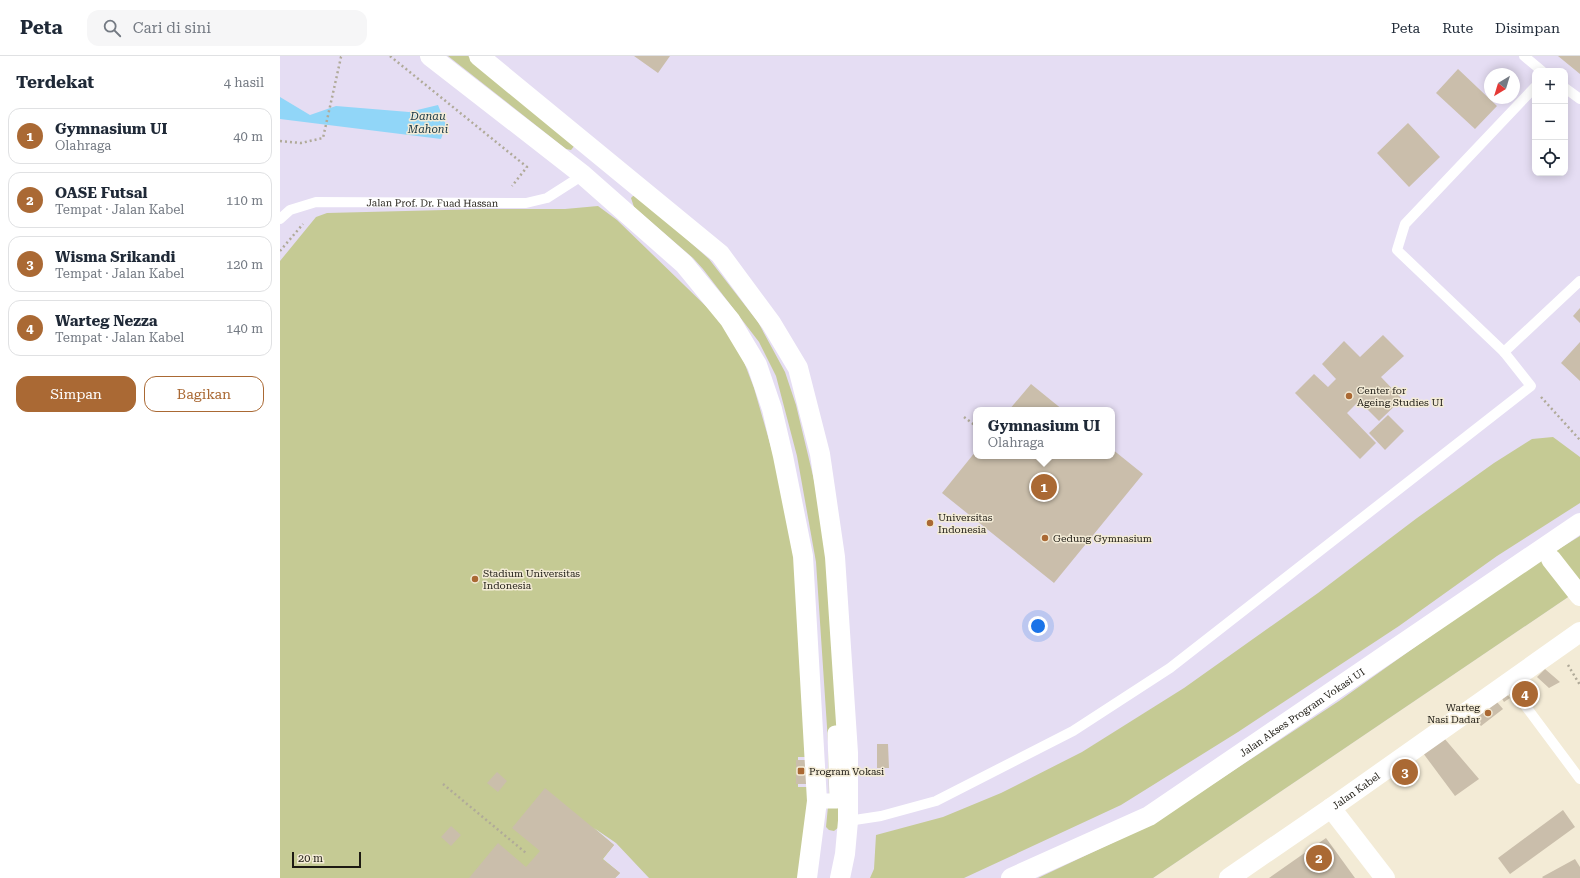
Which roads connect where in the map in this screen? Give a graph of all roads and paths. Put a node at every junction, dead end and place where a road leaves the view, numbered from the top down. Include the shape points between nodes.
1 (342, 56) edge
2 (390, 56) edge
3 (430, 56) edge
4 (479, 56) edge
5 (1524, 56) edge
6 (1538, 68) edge
7 (1532, 90) edge
8 (1568, 90) edge
9 (1580, 99) edge
10 (280, 141) edge
11 (583, 175) junction
12 (509, 190) dead end
13 (280, 219) edge
14 (1580, 281) edge
15 (1504, 352) junction
16 (1531, 386) junction
17 (964, 416) dead end
18 (973, 424) edge
19 (1580, 440) edge
20 (1580, 523) edge
21 (1547, 554) junction
22 (1580, 596) edge
23 (1580, 632) edge
24 (1510, 681) junction
25 (847, 733) junction
26 (1580, 779) edge
27 (443, 784) dead end
28 (817, 801) junction
29 (1331, 808) junction
30 (848, 821) junction
31 (526, 853) dead end
32 (807, 878) edge
33 (840, 878) edge
34 (1011, 878) edge
35 (1229, 878) edge
36 (1386, 878) edge

1 - 10 path via 323,138 301,143
2 - 12 path via 527,167
3 - 11 street
4 - 25 street via 720,254 771,323 798,368 820,454 829,510 835,557
5 - 6 lane
7 - 15 lane via 1405,224 1397,250
8 - 9 lane
11 - 13 lane, Jalan Prof. Dr. Fuad Hassan via 547,198 526,203 316,202 290,210
11 - 28 street via 684,264 730,320 757,365 782,448 803,556
14 - 15 lane
15 - 16 lane
16 - 19 path
16 - 30 lane via 1170,668 1073,731 936,801 881,816
17 - 18 path
20 - 21 street, Jalan Akses Program Vokasi UI
21 - 22 street
21 - 34 street, Jalan Akses Program Vokasi UI via 1149,816
23 - 24 street, Jalan Kabel
24 - 26 lane via 1521,700
24 - 29 street, Jalan Kabel
25 - 28 street via 835,733 837,801
25 - 30 street
27 - 31 path
28 - 32 street
29 - 35 street, Jalan Kabel
29 - 36 street
30 - 33 street

